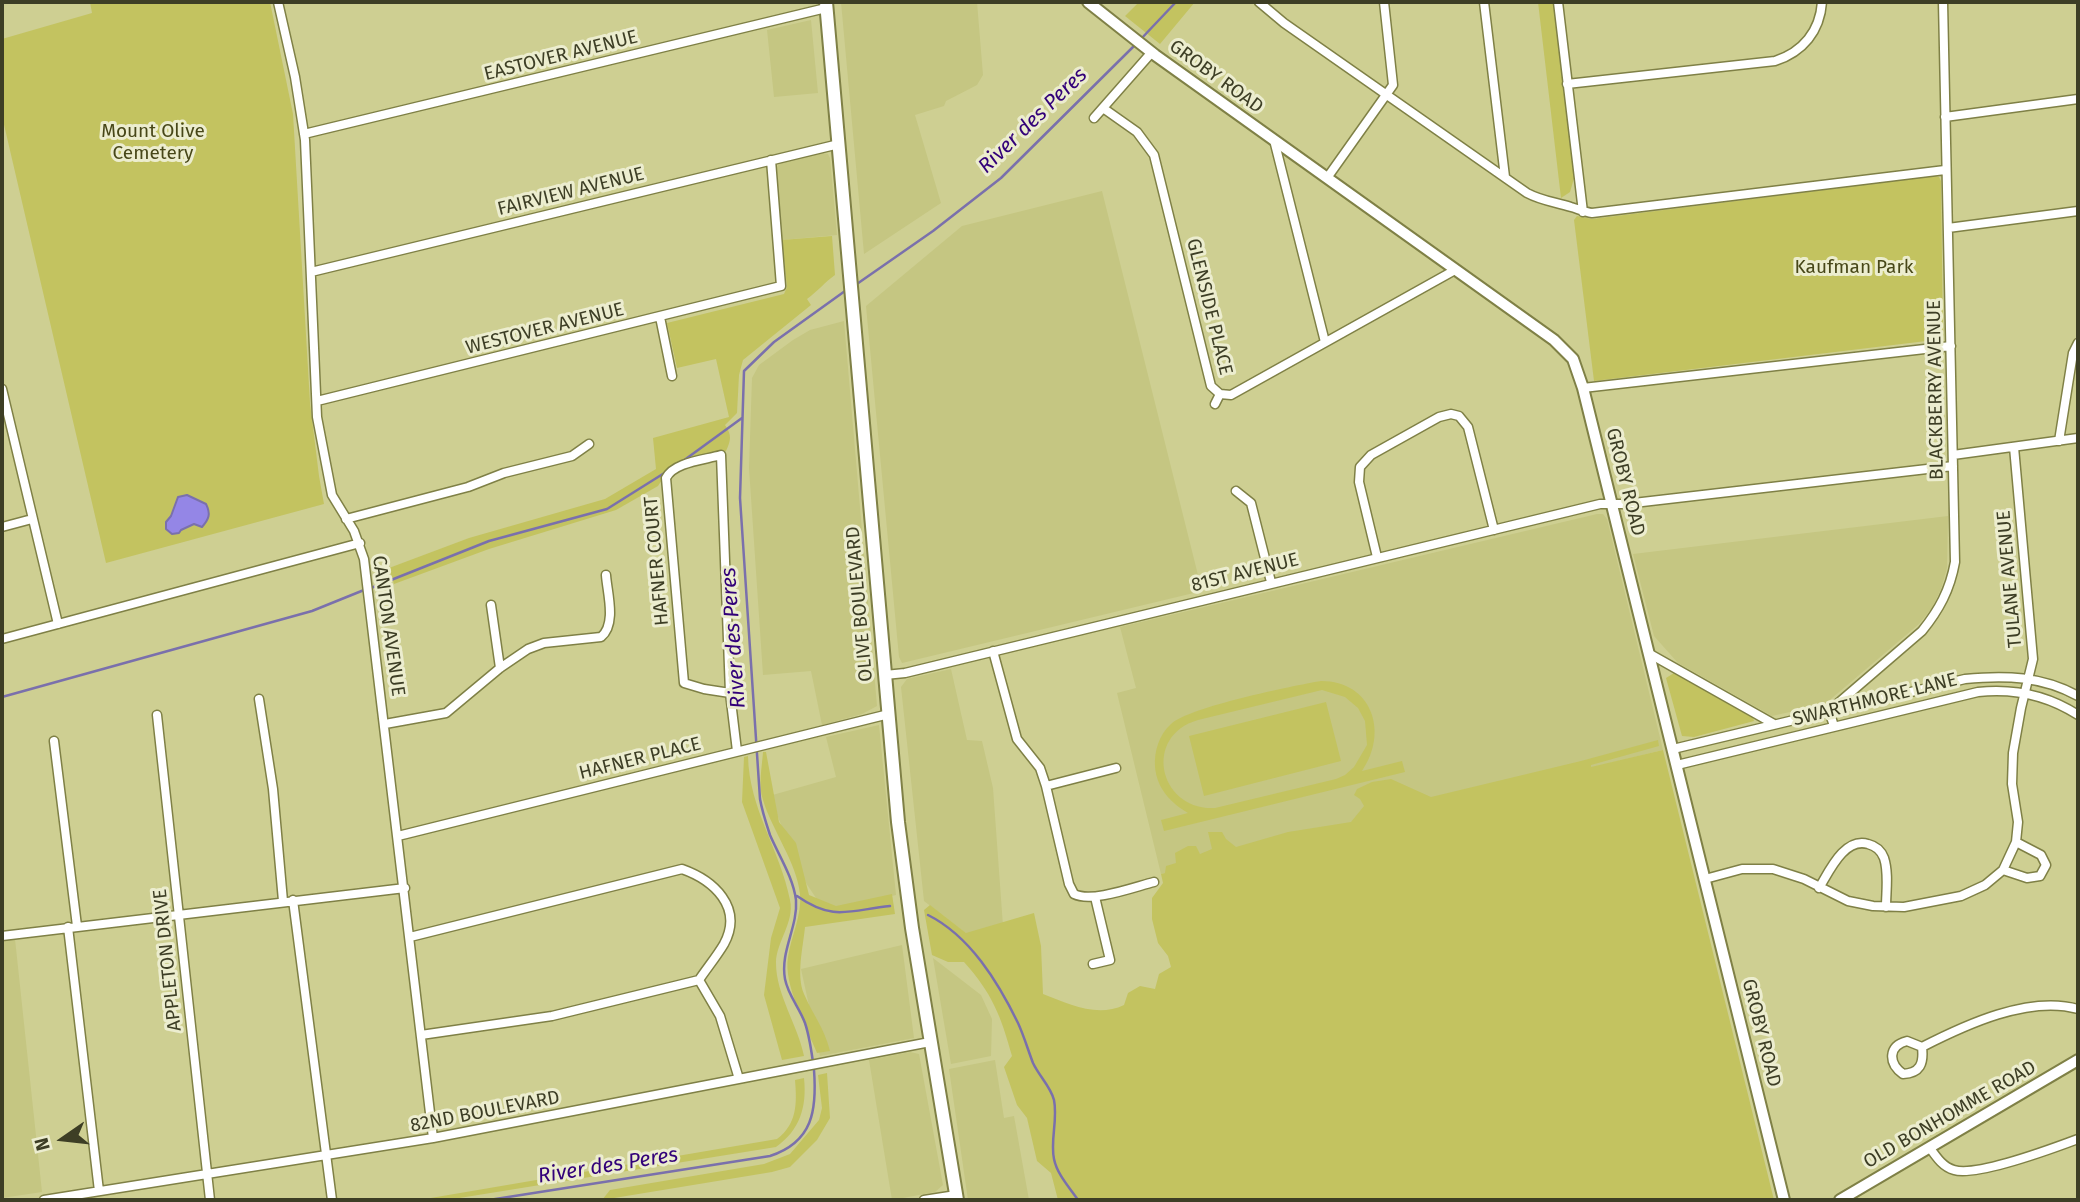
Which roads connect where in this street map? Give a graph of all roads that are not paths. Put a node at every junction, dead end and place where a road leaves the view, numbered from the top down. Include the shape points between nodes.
1 (278, 2) edge
2 (1088, 2) edge
3 (1259, 2) edge
4 (1384, 2) edge
5 (1483, 2) edge
6 (1558, 2) edge
7 (1822, 2) edge
8 (1943, 2) edge
9 (826, 5) edge
10 (1149, 50) junction
11 (1567, 85) junction
12 (1388, 94) junction
13 (2078, 99) edge
14 (1103, 108) junction
15 (1945, 117) junction
16 (1094, 118) dead end
17 (304, 134) junction
18 (1274, 140) junction
19 (839, 144) junction
20 (771, 160) junction
21 (1945, 170) junction
22 (1504, 177) junction
23 (1327, 178) junction
24 (2078, 211) edge
25 (1583, 212) junction
26 (1948, 228) junction
27 (1455, 270) junction
28 (312, 272) junction
29 (660, 317) junction
30 (1325, 342) junction
31 (2078, 343) edge
32 (1951, 346) junction
33 (672, 376) dead end
34 (1583, 388) junction
35 (2, 389) edge
36 (1220, 394) junction
37 (317, 401) junction
38 (1215, 404) dead end
39 (2078, 438) edge
40 (2059, 440) junction
41 (589, 444) dead end
42 (2014, 447) junction
43 (1953, 455) junction
44 (1953, 466) junction
45 (1236, 491) dead end
46 (1612, 504) junction
47 (32, 519) junction
48 (346, 519) junction
49 (2, 527) edge
50 (1494, 530) junction
51 (360, 543) junction
52 (1377, 557) junction
53 (606, 575) dead end
54 (1271, 582) junction
55 (491, 605) dead end
56 (58, 624) junction
57 (606, 633) junction
58 (2, 639) edge
59 (614, 639) dead end
60 (993, 651) junction
61 (1650, 654) junction
62 (500, 668) junction
63 (886, 675) junction
64 (2029, 678) junction
65 (2025, 692) junction
66 (730, 693) junction
67 (2078, 696) edge
68 (259, 699) dead end
69 (1829, 710) junction
70 (889, 714) junction
71 (157, 715) dead end
72 (2078, 715) edge
73 (385, 724) junction
74 (1774, 724) junction
75 (1834, 726) junction
76 (54, 741) dead end
77 (1673, 749) junction
78 (740, 751) junction
79 (1677, 765) junction
80 (1116, 768) dead end
81 (1046, 786) junction
82 (398, 836) junction
83 (2016, 842) junction
84 (2003, 870) junction
85 (1705, 878) junction
86 (1154, 883) dead end
87 (405, 888) junction
88 (1819, 888) junction
89 (1095, 897) junction
90 (293, 900) junction
91 (283, 901) junction
92 (1886, 907) junction
93 (179, 914) junction
94 (72, 926) junction
95 (2, 936) edge
96 (410, 937) junction
97 (1093, 964) dead end
98 (699, 980) junction
99 (2078, 1009) edge
100 (421, 1035) junction
101 (930, 1042) junction
102 (1922, 1047) junction
103 (2078, 1060) edge
104 (740, 1079) junction
105 (433, 1138) junction
106 (2078, 1139) edge
107 (1930, 1148) junction
108 (324, 1156) junction
109 (207, 1174) junction
110 (99, 1191) junction
111 (956, 1198) edge
112 (44, 1200) edge
113 (210, 1200) edge
114 (332, 1200) edge
115 (924, 1200) edge
116 (1784, 1200) edge
117 (1840, 1200) edge

1 - 17 street, CANTON AVENUE
2 - 10 street, GROBY ROAD
3 - 12 street
4 - 12 street via 1393,85
5 - 22 street
6 - 11 street
7 - 11 street via 1819,22 1809,39 1775,61
8 - 15 street, BLACKBERRY AVENUE
9 - 17 street, EASTOVER AVENUE
9 - 19 main road, OLIVE BOULEVARD
10 - 14 street
10 - 18 street, GROBY ROAD
11 - 25 street
12 - 22 street
12 - 23 street
13 - 15 street
14 - 16 street
14 - 36 street, GLENSIDE PLACE via 1137,132 1154,155 1211,386
15 - 21 street, BLACKBERRY AVENUE
17 - 28 street, CANTON AVENUE
18 - 23 street, GROBY ROAD
18 - 30 street
19 - 20 street, FAIRVIEW AVENUE
19 - 63 main road, OLIVE BOULEVARD
20 - 28 street, FAIRVIEW AVENUE
20 - 29 street, WESTOVER AVENUE via 781,286
21 - 25 street
21 - 26 street, BLACKBERRY AVENUE
22 - 25 street via 1537,199
23 - 27 street, GROBY ROAD
24 - 26 street
26 - 32 street, BLACKBERRY AVENUE
27 - 30 street, GLENSIDE PLACE
27 - 34 street, GROBY ROAD via 1565,348
28 - 37 street, CANTON AVENUE
29 - 33 street
29 - 37 street, WESTOVER AVENUE
30 - 36 street, GLENSIDE PLACE via 1231,395
31 - 40 street
32 - 34 street
32 - 43 street, BLACKBERRY AVENUE
34 - 46 street, GROBY ROAD
35 - 47 street
36 - 38 street
37 - 48 street, CANTON AVENUE via 332,495
39 - 40 street
40 - 42 street
41 - 48 street via 572,456
42 - 43 street
42 - 64 street, TULANE AVENUE via 2033,659
43 - 44 street, BLACKBERRY AVENUE
44 - 46 street, 81ST AVENUE
44 - 69 street, BLACKBERRY AVENUE via 1955,562 1941,605 1922,631
45 - 54 street via 1251,503
46 - 50 street, 81ST AVENUE
46 - 61 street, GROBY ROAD
47 - 49 street
47 - 56 street
48 - 51 street, CANTON AVENUE
50 - 52 street, 81ST AVENUE
50 - 52 street via 1468,427 1459,416 1445,414 1371,455 1360,467 1359,482
51 - 56 street
51 - 73 street, CANTON AVENUE
52 - 54 street, 81ST AVENUE
53 - 57 street via 610,620
54 - 60 street, 81ST AVENUE
55 - 62 street
56 - 58 street
57 - 59 street
57 - 62 street via 544,643
60 - 63 street, 81ST AVENUE
60 - 81 street via 1017,739 1040,768
61 - 74 street, SWARTHMORE LANE
61 - 77 street, GROBY ROAD
62 - 73 street via 446,712
63 - 70 main road, OLIVE BOULEVARD
64 - 65 street, TULANE AVENUE
64 - 67 street, SWARTHMORE LANE
64 - 69 street, SWARTHMORE LANE via 1965,679
65 - 72 street, SWARTHMORE LANE
65 - 75 street, SWARTHMORE LANE via 1969,693
65 - 83 street, TULANE AVENUE via 2011,772
66 - 66 street, HAFNER COURT via 684,683 666,478 679,466 720,455
66 - 78 street, HAFNER COURT
68 - 91 street
69 - 74 street, SWARTHMORE LANE
69 - 75 street
70 - 78 street, HAFNER PLACE
70 - 101 main road, OLIVE BOULEVARD via 898,822
71 - 93 street, APPLETON DRIVE
73 - 82 street, CANTON AVENUE
74 - 77 street, SWARTHMORE LANE
75 - 79 street, SWARTHMORE LANE
76 - 94 street
77 - 79 street, GROBY ROAD
78 - 82 street, HAFNER PLACE
79 - 85 street, GROBY ROAD
80 - 81 street
81 - 89 street via 1073,894
82 - 87 street, CANTON AVENUE
83 - 84 street, TULANE AVENUE
83 - 84 street via 2041,855 2044,872 2027,878
84 - 92 street, TULANE AVENUE via 1986,885 1961,896
85 - 88 street, TULANE AVENUE via 1742,869 1773,869
85 - 116 street, GROBY ROAD
86 - 89 street
87 - 90 street
87 - 96 street, CANTON AVENUE
88 - 92 street, TULANE AVENUE via 1848,901
88 - 92 street via 1848,847 1872,845 1884,859
89 - 97 street via 1110,960
90 - 91 street
90 - 108 street
91 - 93 street
93 - 94 street
93 - 109 street, APPLETON DRIVE
94 - 95 street
94 - 110 street
96 - 98 street via 682,869 715,886 727,908 727,934
96 - 100 street, CANTON AVENUE
98 - 100 street via 552,1016
98 - 104 street via 720,1016
99 - 102 street via 2049,1006 1990,1016
100 - 105 street, CANTON AVENUE
101 - 104 street, 82ND BOULEVARD
101 - 111 main road, OLIVE BOULEVARD
102 - 102 street via 1919,1069 1903,1074 1895,1068 1891,1053 1897,1045 1907,1041
103 - 107 street, OLD BONHOMME ROAD
104 - 105 street, 82ND BOULEVARD
105 - 108 street, 82ND BOULEVARD
106 - 107 street via 2031,1156 1964,1171 1945,1166
107 - 117 street, OLD BONHOMME ROAD
108 - 109 street, 82ND BOULEVARD
108 - 114 street
109 - 110 street, 82ND BOULEVARD
109 - 113 street, APPLETON DRIVE
110 - 112 street, 82ND BOULEVARD
111 - 115 street

